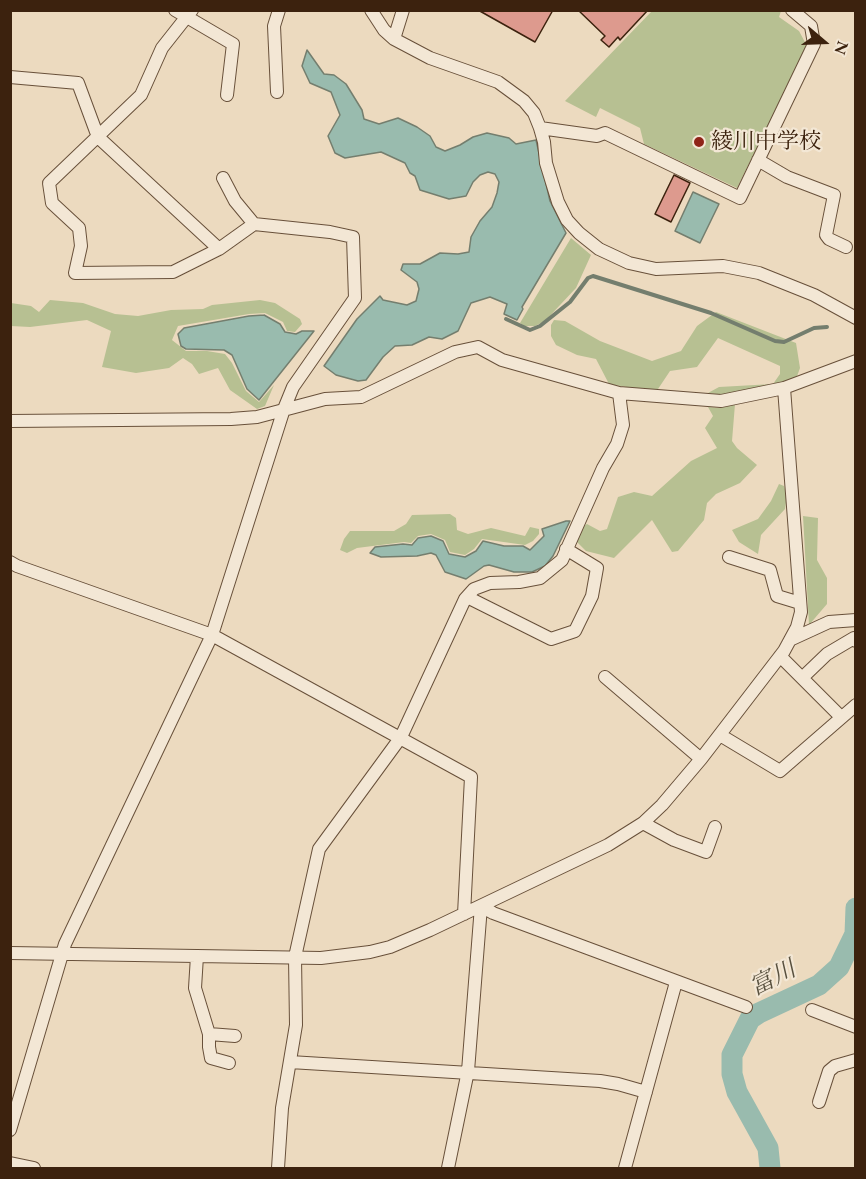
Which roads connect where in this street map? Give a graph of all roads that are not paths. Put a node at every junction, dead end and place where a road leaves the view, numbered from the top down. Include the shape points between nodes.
1 (175, 10) edge
2 (279, 10) edge
3 (371, 10) edge
4 (403, 10) edge
5 (792, 10) edge
6 (189, 14) edge
7 (394, 39) junction
8 (10, 77) edge
9 (277, 92) dead end
10 (227, 95) dead end
11 (540, 128) junction
12 (98, 137) junction
13 (758, 160) junction
14 (223, 178) dead end
15 (254, 224) junction
16 (846, 247) dead end
17 (219, 249) junction
18 (855, 318) edge
19 (855, 361) edge
20 (784, 388) junction
21 (619, 393) junction
22 (284, 409) junction
23 (10, 421) edge
24 (566, 549) junction
25 (729, 557) dead end
26 (10, 562) edge
27 (467, 597) junction
28 (800, 603) junction
29 (855, 620) edge
30 (212, 636) junction
31 (792, 639) junction
32 (855, 641) edge
33 (780, 656) junction
34 (605, 677) dead end
35 (802, 678) junction
36 (855, 705) edge
37 (842, 717) junction
38 (720, 735) junction
39 (401, 737) junction
40 (701, 759) junction
41 (643, 823) junction
42 (715, 827) dead end
43 (481, 906) junction
44 (464, 914) junction
45 (10, 953) edge
46 (63, 954) junction
47 (197, 956) junction
48 (295, 957) junction
49 (676, 982) junction
50 (746, 1007) dead end
51 (812, 1010) dead end
52 (855, 1027) edge
53 (209, 1034) junction
54 (235, 1036) dead end
55 (855, 1060) edge
56 (290, 1062) junction
57 (230, 1064) dead end
58 (468, 1071) junction
59 (646, 1092) junction
60 (819, 1102) dead end
61 (10, 1130) edge
62 (10, 1163) edge
63 (34, 1168) edge
64 (278, 1168) edge
65 (448, 1168) edge
66 (625, 1168) edge

1 - 6 street
2 - 9 street via 274,26
3 - 7 street
4 - 7 street
5 - 13 street via 812,26 814,44
6 - 10 street via 233,44
6 - 12 street via 162,48 141,95
7 - 11 street via 430,58 498,82 525,101
8 - 12 street via 78,83
11 - 13 street via 597,136 605,133 740,198
11 - 18 street via 558,202 567,220 599,249 656,269 723,266 759,273
12 - 17 street
12 - 17 street via 49,183 52,203 79,228 81,246 75,273 174,272
13 - 16 street via 787,177 834,195 826,235
14 - 15 street
15 - 17 street
15 - 22 street via 353,237 355,298 293,387
19 - 20 street
20 - 21 street via 721,401
20 - 28 street
21 - 22 street via 502,360 478,347 455,352 361,397 325,399
21 - 24 street via 623,425 617,444
22 - 23 street via 231,419
22 - 30 street
24 - 27 street via 562,560 540,578 490,583 474,589
24 - 27 street via 597,568 592,596 575,631 551,639
25 - 28 street via 770,570 777,596
26 - 30 street
27 - 39 street
28 - 31 street
29 - 31 street via 829,622
30 - 39 street
30 - 46 street
31 - 33 street
32 - 35 street via 854,638 827,654
33 - 35 street
33 - 38 street
34 - 40 street
35 - 37 street
36 - 37 street
37 - 38 street via 780,771
38 - 40 street
39 - 44 street via 471,777
39 - 48 street via 319,849
40 - 41 street
41 - 42 street via 706,852
41 - 43 street via 608,845
43 - 44 street
43 - 49 street
43 - 58 street
44 - 48 street via 408,940 370,952
45 - 46 street
46 - 47 street
46 - 61 street
47 - 48 street
47 - 53 street via 195,988
48 - 56 street via 296,1025
49 - 50 street
49 - 59 street
51 - 52 street
53 - 54 street
53 - 57 street via 211,1058
55 - 60 street via 830,1071
56 - 58 street
56 - 64 street
58 - 59 street via 618,1084
58 - 65 street
59 - 66 street
62 - 63 street

